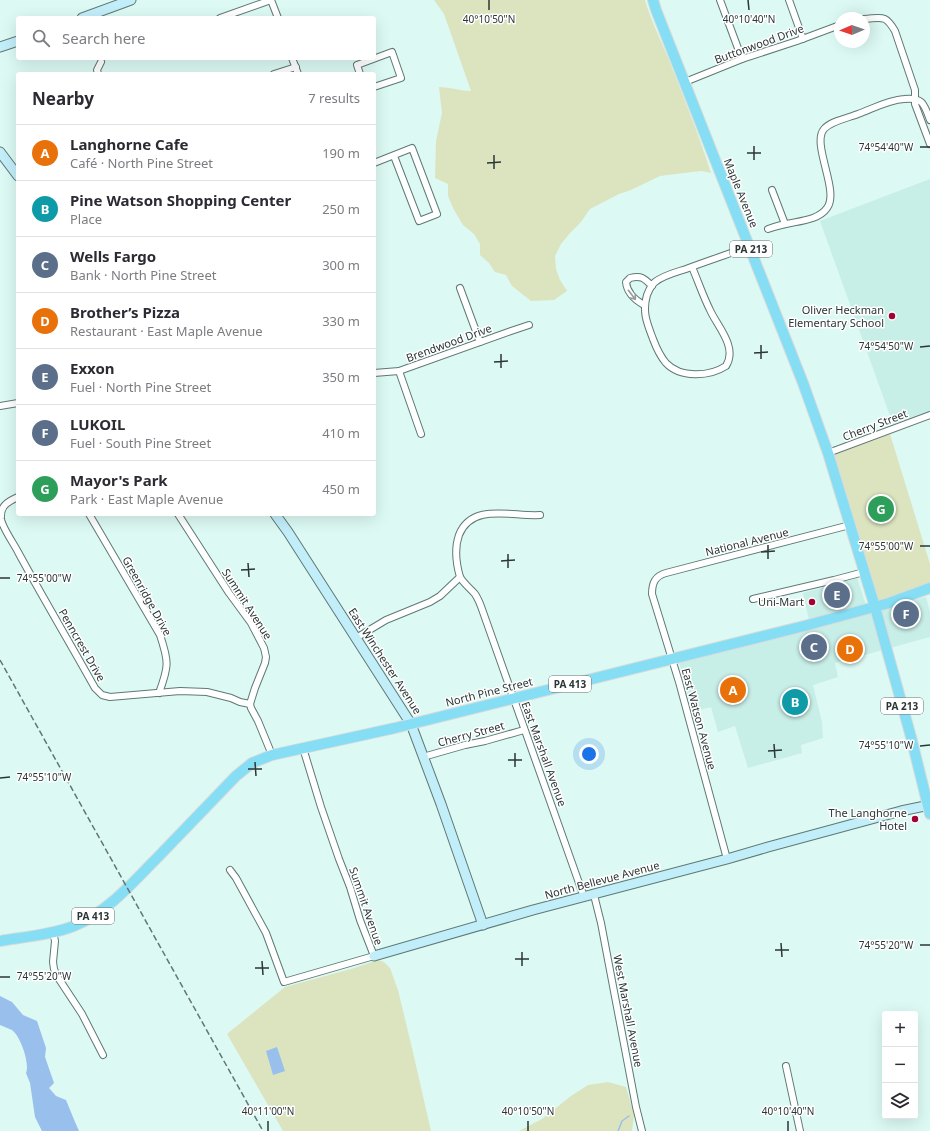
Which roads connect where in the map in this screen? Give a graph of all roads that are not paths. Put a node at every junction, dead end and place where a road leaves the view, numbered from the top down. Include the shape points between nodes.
1 (131, 0) edge
2 (271, 0) edge
3 (653, 0) edge
4 (720, 0) edge
5 (789, 0) edge
6 (87, 16) edge
7 (226, 16) edge
8 (277, 16) edge
9 (870, 19) edge
10 (834, 27) edge
11 (803, 39) junction
12 (16, 42) edge
13 (0, 47) edge
14 (376, 58) edge
15 (742, 59) junction
16 (293, 60) edge
17 (370, 60) edge
18 (100, 62) dead end
19 (296, 66) junction
20 (98, 72) edge
21 (280, 72) edge
22 (298, 72) edge
23 (359, 72) edge
24 (685, 82) junction
25 (376, 86) edge
26 (916, 98) junction
27 (930, 120) edge
28 (930, 144) edge
29 (0, 152) edge
30 (394, 156) junction
31 (376, 162) edge
32 (16, 173) edge
33 (772, 190) dead end
34 (785, 224) junction
35 (768, 229) dead end
36 (750, 246) junction
37 (692, 267) junction
38 (652, 286) junction
39 (460, 288) dead end
40 (644, 305) junction
41 (529, 325) dead end
42 (480, 342) junction
43 (399, 371) junction
44 (376, 373) edge
45 (16, 403) edge
46 (0, 406) edge
47 (929, 418) edge
48 (421, 434) dead end
49 (828, 453) junction
50 (16, 498) edge
51 (540, 515) dead end
52 (90, 516) edge
53 (179, 516) edge
54 (276, 516) edge
55 (850, 525) junction
56 (864, 572) junction
57 (460, 577) junction
58 (653, 584) joint
59 (930, 588) edge
60 (753, 599) dead end
61 (875, 607) junction
62 (356, 638) junction
63 (673, 658) junction
64 (159, 693) junction
65 (513, 698) junction
66 (250, 704) junction
67 (411, 724) junction
68 (524, 730) junction
69 (303, 748) junction
70 (272, 755) junction
71 (423, 757) junction
72 (929, 808) edge
73 (727, 859) junction
74 (230, 870) dead end
75 (594, 895) junction
76 (584, 897) junction
77 (482, 925) junction
78 (53, 932) junction
79 (0, 941) edge
80 (374, 956) junction
81 (104, 1056) dead end
82 (786, 1066) dead end
83 (642, 1131) edge
84 (800, 1131) edge

1 - 6 street
2 - 7 street
2 - 8 street
3 - 24 main road, Maple Avenue / PA 213
4 - 15 street
5 - 11 street
9 - 26 street via 884,18 890,22
10 - 11 street, Buttonwood Drive
11 - 15 street, Buttonwood Drive
12 - 13 street
14 - 25 street via 392,52 401,78
15 - 24 street, Buttonwood Drive
16 - 19 street
17 - 23 street via 357,65
18 - 20 street
19 - 21 street
19 - 22 street
24 - 36 main road, Maple Avenue / PA 213
26 - 27 street via 922,102
26 - 28 street via 915,104
26 - 34 street via 885,103 824,129 821,141 829,182 830,204 822,214
29 - 32 street
30 - 30 street via 412,148 437,214 419,221
30 - 31 street
33 - 34 street
34 - 35 street
36 - 37 street
36 - 49 main road, Maple Avenue / PA 213
37 - 38 street via 659,280
37 - 40 street via 725,336 730,356 726,366 716,371 698,374 684,373 671,367 655,344 644,314
38 - 40 street
38 -> 40 street via 640,277 630,278 626,282 632,297
39 - 42 street
41 - 42 street, Brendwood Drive
42 - 43 street, Brendwood Drive
43 - 44 street, Brendwood Drive
43 - 48 street
45 - 46 street
47 - 49 street, Cherry Street
49 - 55 main road, PA 213
50 - 64 street, Penncrest Drive via 1,510 2,522 95,688 102,695 110,697
51 - 57 street via 483,514 469,520 461,532 456,549
52 - 64 street, Greenridge Drive via 160,636 167,662
53 - 66 street, Summit Avenue via 251,623 264,648 265,663
54 - 62 street, East Winchester Avenue
55 - 56 main road, PA 213
55 - 58 street, National Avenue via 666,573 655,579
56 - 60 street
56 - 61 main road, PA 213
57 - 62 street via 430,602 386,620
57 - 65 street, East Marshall Avenue via 477,598
58 - 63 street, East Watson Avenue via 652,594
59 - 61 main road, PA 413
61 - 63 main road, North Pine Street / PA 413
61 - 72 main road, PA 213
62 - 67 street, East Winchester Avenue
63 - 65 main road, North Pine Street / PA 413
63 - 73 street, East Watson Avenue
64 - 66 street, Penncrest Drive via 208,692
65 - 67 main road, North Pine Street / PA 413
65 - 68 street, East Marshall Avenue
66 - 70 street
67 - 69 main road, North Pine Street / PA 413
67 - 71 street, East Winchester Avenue
68 - 71 street, Cherry Street
68 - 76 street, East Marshall Avenue
69 - 70 main road, North Pine Street / PA 413
69 - 80 street, Summit Avenue via 320,807
70 - 78 main road, North Pine Street / PA 413 via 248,765 111,903 76,925
71 - 77 street, East Winchester Avenue
72 - 73 street, North Bellevue Avenue via 904,810
73 - 75 street, North Bellevue Avenue
74 - 80 street, North Bellevue Avenue via 266,933 284,982
75 - 76 street, North Bellevue Avenue
75 - 83 street, West Marshall Avenue
76 - 77 street, North Bellevue Avenue
77 - 80 street, North Bellevue Avenue
78 - 79 main road, PA 413
78 - 81 street via 54,969
82 - 84 street

